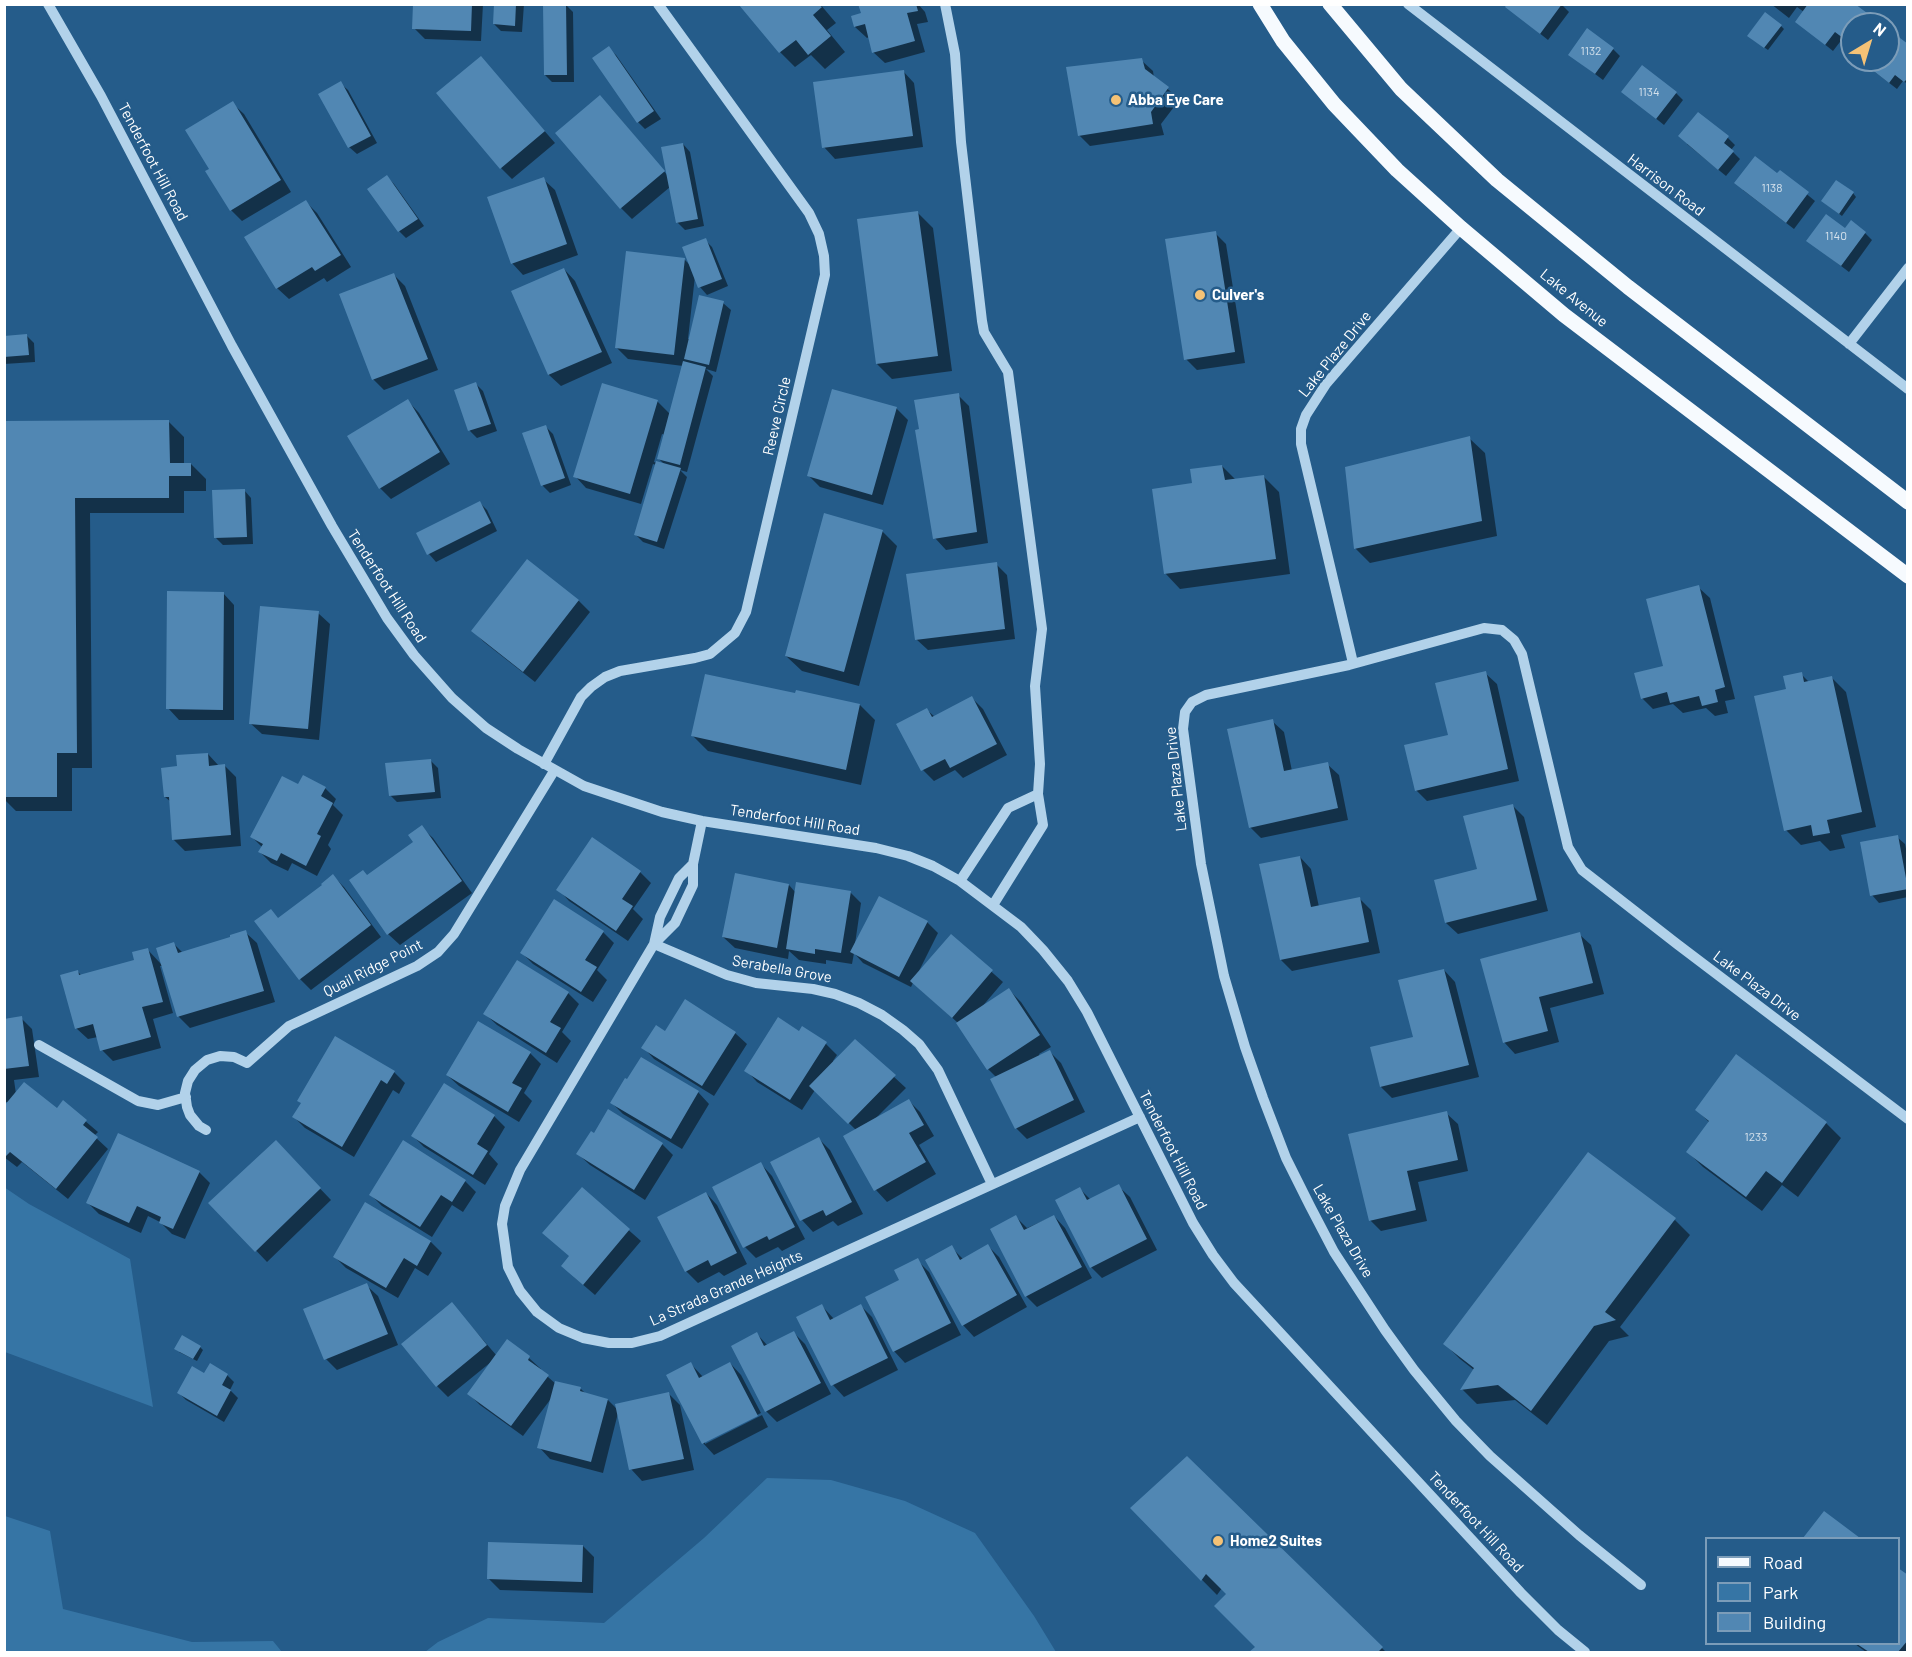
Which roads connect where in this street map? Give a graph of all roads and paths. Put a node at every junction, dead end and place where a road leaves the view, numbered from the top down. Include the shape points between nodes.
1 (48, 4) edge
2 (658, 4) edge
3 (945, 4) edge
4 (1260, 4) edge
5 (1330, 4) edge
6 (1408, 4) edge
7 (1461, 228) junction
8 (1908, 268) edge
9 (1849, 344) junction
10 (1908, 389) edge
11 (1908, 502) edge
12 (1908, 576) edge
13 (1353, 663) junction
14 (544, 764) junction
15 (554, 771) junction
16 (1038, 794) junction
17 (702, 821) junction
18 (693, 864) junction
19 (960, 881) junction
20 (993, 905) junction
21 (654, 944) junction
22 (39, 1045) dead end
23 (186, 1097) junction
24 (1140, 1117) junction
25 (1908, 1119) edge
26 (206, 1130) dead end
27 (992, 1184) junction
28 (1641, 1585) dead end
29 (1585, 1653) edge

1 - 14 street, Tenderfoot Hill Road via 101,96 243,366 387,618 452,698 486,728
2 - 14 street, Reeve Circle via 809,213 819,234 825,275 746,612 735,633 710,654 604,677 581,697
3 - 16 street via 955,54 982,321 984,332 1008,372 1042,628 1035,686
4 - 7 main road, Lake Avenue via 1283,41 1334,104 1396,170
5 - 11 main road via 1401,88 1497,180 1628,287
6 - 9 street, Harrison Road
7 - 12 main road, Lake Avenue via 1564,315
7 - 13 street, Lake Plaze Drive via 1326,384 1301,429 1301,444
8 - 9 street
9 - 10 street, Harrison Road
13 - 25 street, Lake Plaza Drive via 1484,628 1502,630 1522,654 1568,848 1582,870
13 - 28 street, Lake Plaza Drive via 1206,695 1192,702 1185,712 1183,729 1201,864 1224,976 1245,1047 1286,1158 1334,1252 1414,1370 1490,1456
14 - 15 street, Tenderfoot Hill Road
15 - 17 street, Tenderfoot Hill Road via 630,803
15 - 23 street, Quail Ridge Point via 454,934 438,952 417,966 289,1026 247,1063 227,1056 207,1060 188,1081
16 - 19 street via 1008,808
16 - 20 street via 1043,825
17 - 18 street, La Strada Grande Heights
17 - 19 street, Tenderfoot Hill Road via 876,848 908,856
18 - 21 street, La Strada Grande Heights via 679,878 669,898
18 - 21 street, La Strada Grande Heights via 693,885 675,923
19 - 20 street, Tenderfoot Hill Road
20 - 24 street, Tenderfoot Hill Road via 1021,927 1068,981
21 - 27 street, Serabella Grove via 736,978 835,994 860,1003 903,1030 938,1070
21 - 27 street, La Strada Grande Heights via 520,1170 505,1206 502,1224 508,1267 537,1312 559,1328 609,1343 632,1343 660,1336
22 - 23 street via 138,1101 158,1105
23 - 26 street via 190,1115
24 - 27 street, La Strada Grande Heights
24 - 29 street, Tenderfoot Hill Road via 1193,1223 1234,1283 1521,1593

